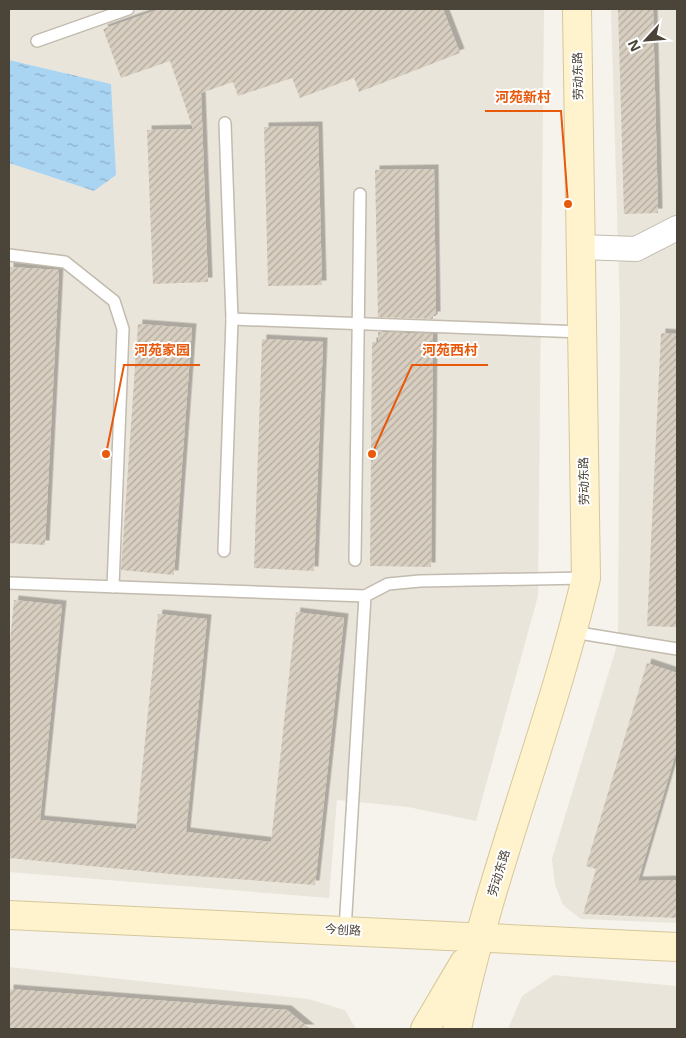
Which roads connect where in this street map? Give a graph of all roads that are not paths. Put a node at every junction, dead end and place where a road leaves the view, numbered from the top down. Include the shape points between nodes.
1 (128, 9) edge
2 (578, 9) edge
3 (37, 40) dead end
4 (226, 123) dead end
5 (360, 194) dead end
6 (677, 228) edge
7 (581, 247) junction
8 (9, 255) edge
9 (232, 319) junction
10 (359, 324) junction
11 (582, 332) junction
12 (224, 552) dead end
13 (355, 560) dead end
14 (586, 578) junction
15 (9, 583) edge
16 (113, 587) junction
17 (365, 596) junction
18 (573, 632) junction
19 (677, 649) edge
20 (9, 915) edge
21 (345, 930) junction
22 (479, 938) junction
23 (677, 947) edge
24 (425, 1029) edge
25 (457, 1029) edge

1 - 3 lane
2 - 7 street, 劳动东路
4 - 9 lane
5 - 10 lane
6 - 7 street via 636,249
7 - 11 street, 劳动东路
8 - 16 lane via 65,262 114,301 123,329
9 - 10 lane
9 - 12 lane
10 - 11 lane
10 - 13 lane
11 - 14 street, 劳动东路
14 - 17 lane via 420,581 388,584
14 - 18 street, 劳动东路
15 - 16 lane
16 - 17 lane
17 - 21 lane
18 - 19 lane
18 - 22 street, 劳动东路
20 - 21 street, 今创路
21 - 22 street, 今创路
22 - 23 street, 今创路
22 - 24 street, 劳动东路
22 - 25 street, 劳动东路

